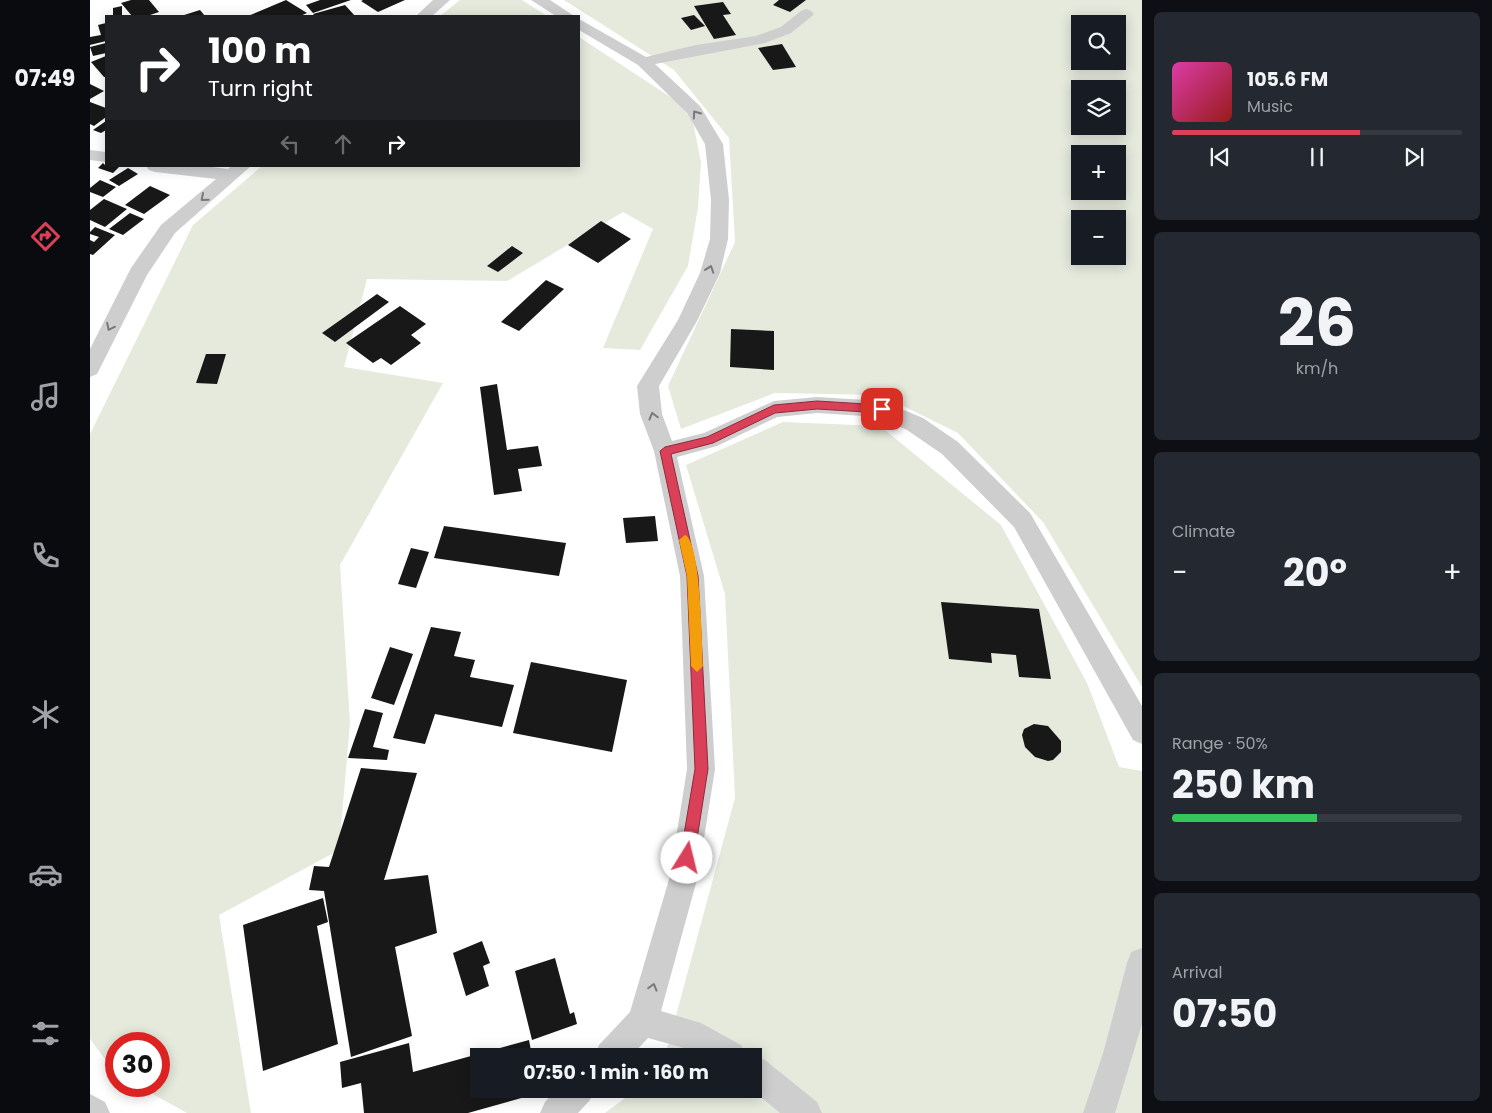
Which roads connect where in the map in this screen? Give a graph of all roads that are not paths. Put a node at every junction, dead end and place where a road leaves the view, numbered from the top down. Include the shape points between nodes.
1 (442, 0) edge
2 (539, 0) edge
3 (806, 14) dead end
4 (424, 15) edge
5 (564, 15) edge
6 (580, 25) edge
7 (644, 62) junction
8 (90, 155) edge
9 (105, 157) edge
10 (175, 167) edge
11 (236, 170) edge
12 (90, 369) edge
13 (665, 451) junction
14 (1142, 732) edge
15 (1142, 963) edge
16 (643, 1021) junction
17 (618, 1048) edge
18 (715, 1048) edge
19 (762, 1077) edge
20 (570, 1098) edge
21 (90, 1110) edge
22 (94, 1113) edge
23 (556, 1113) edge
24 (806, 1113) edge
25 (1099, 1113) edge

1 - 4 street
2 - 5 street
3 - 7 street via 786,30 759,40
6 - 7 street
13 -> 7 street via 651,414 648,386 687,322 710,273 719,239 720,200 714,144 694,110
8 - 9 street
10 - 11 street
11 -> 12 street via 168,229 138,273
13 - 14 street via 709,440 774,409 817,405 882,409 915,424 950,448 1022,520
16 -> 13 street via 684,876 701,769 692,576
15 - 25 street via 1120,1050
16 - 17 street
16 - 18 street via 690,1034
19 - 24 street
20 - 23 street
21 - 22 street

